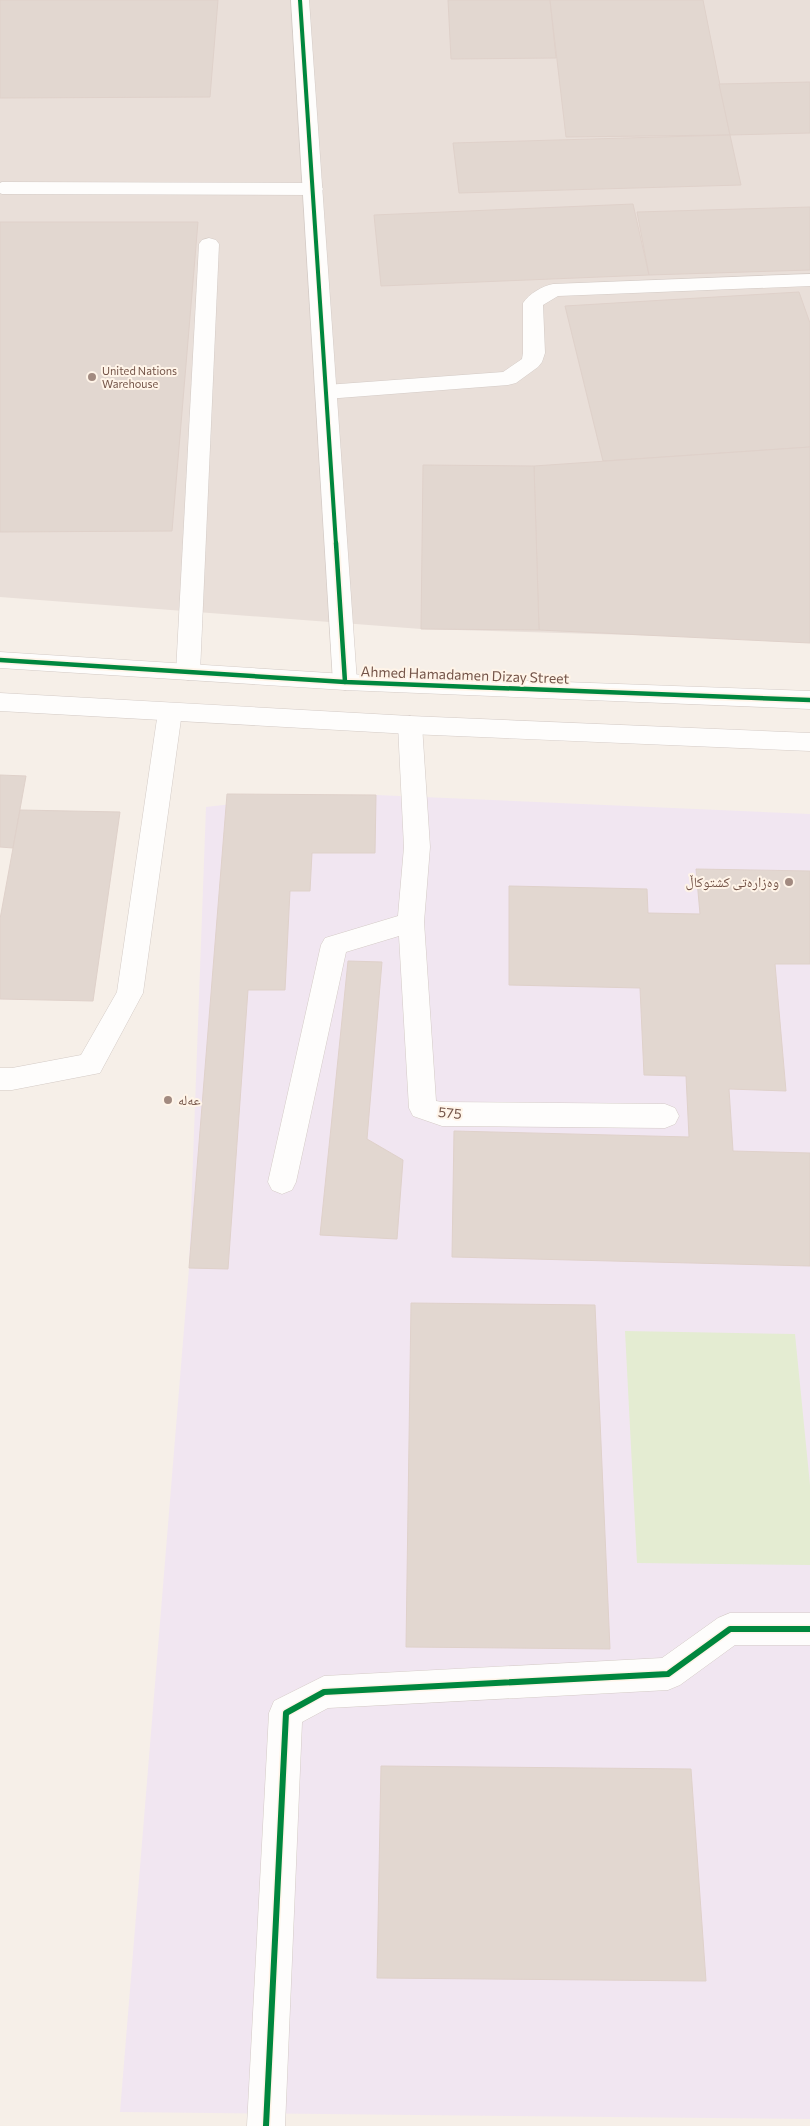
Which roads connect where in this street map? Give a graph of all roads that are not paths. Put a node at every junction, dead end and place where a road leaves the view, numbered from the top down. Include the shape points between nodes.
1 (300, 0) edge
2 (2, 188) dead end
3 (313, 189) junction
4 (209, 244) dead end
5 (810, 280) edge
6 (326, 392) junction
7 (0, 660) edge
8 (188, 672) junction
9 (345, 682) junction
10 (810, 700) edge
11 (0, 702) edge
12 (170, 712) junction
13 (410, 725) junction
14 (810, 742) edge
15 (411, 922) junction
16 (0, 1079) edge
17 (665, 1116) dead end
18 (282, 1182) dead end
19 (810, 1629) edge
20 (266, 2126) edge

1 - 3 street
2 - 3 street
3 - 6 street
4 - 8 street
5 - 6 street via 553,290 533,303 534,353 530,362 508,378
6 - 9 street
7 - 8 street, Ahmed Hamadamen Dizay Street
8 - 9 street, Ahmed Hamadamen Dizay Street
9 - 10 street, Ahmed Hamadamen Dizay Street
11 - 12 street
12 - 13 street
12 - 16 street via 130,993 90,1065
13 - 14 street
13 - 15 street via 417,847
15 - 17 street, 575 via 423,1108 442,1114
15 - 18 street via 334,945
19 - 20 street via 730,1629 668,1674 324,1692 286,1713

